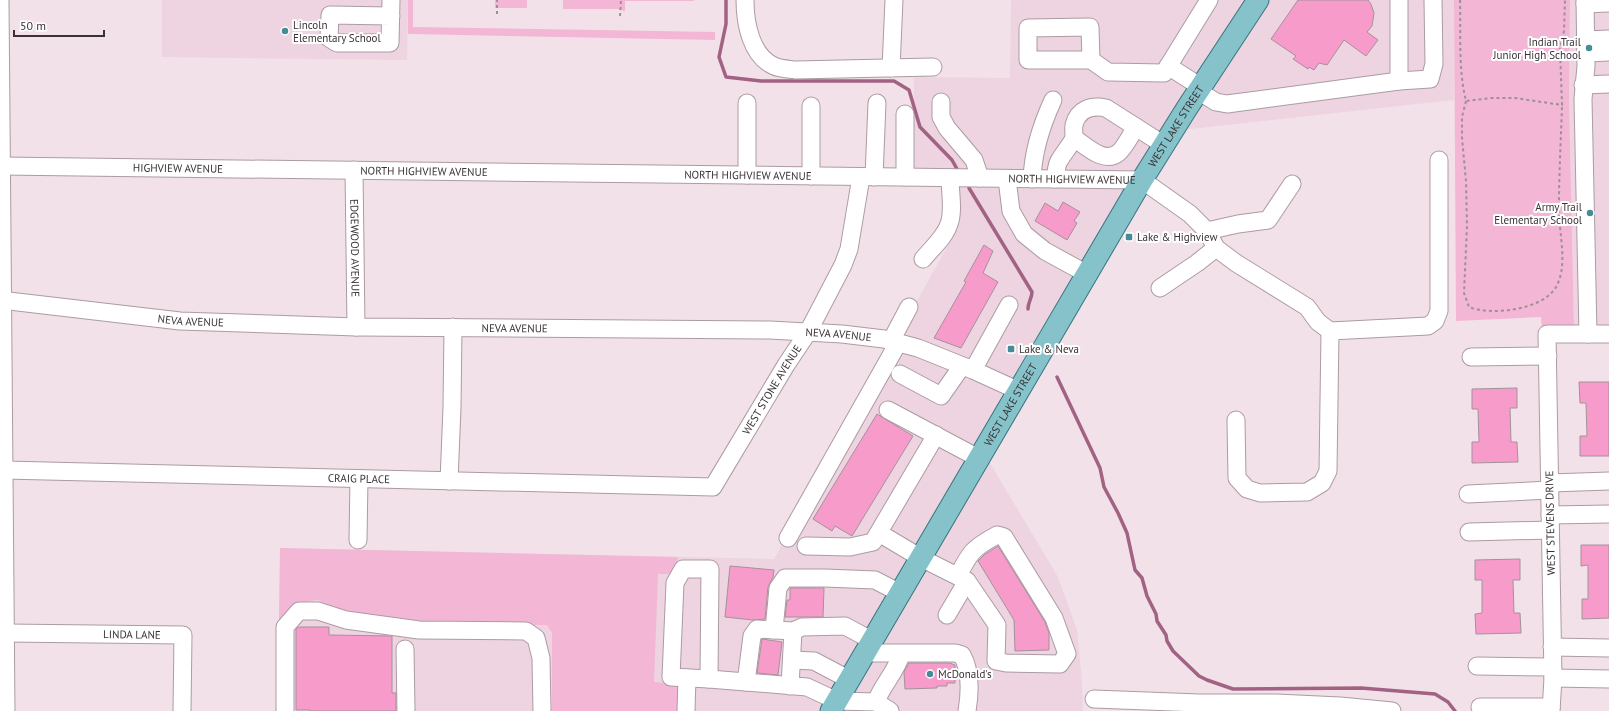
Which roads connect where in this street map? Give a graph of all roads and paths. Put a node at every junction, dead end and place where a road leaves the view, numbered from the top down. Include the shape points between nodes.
1 (497, 0) edge
2 (621, 0) edge
3 (745, 0) edge
4 (894, 0) edge
5 (1209, 0) edge
6 (1257, 0) edge
7 (1399, 0) edge
8 (1433, 0) edge
9 (1460, 0) edge
10 (1565, 0) edge
11 (0, 1) edge
12 (1585, 2) edge
13 (1609, 3) edge
14 (391, 8) edge
15 (497, 14) dead end
16 (620, 16) dead end
17 (1609, 39) edge
18 (1585, 46) junction
19 (1609, 52) edge
20 (1092, 60) dead end
21 (1168, 66) junction
22 (933, 67) dead end
23 (890, 68) junction
24 (1399, 81) junction
25 (1609, 84) edge
26 (1583, 85) junction
27 (1200, 89) junction
28 (1053, 100) dead end
29 (1466, 101) junction
30 (941, 102) dead end
31 (876, 103) dead end
32 (747, 104) dead end
33 (811, 106) dead end
34 (1562, 106) junction
35 (905, 114) dead end
36 (1, 119) edge
37 (1136, 127) junction
38 (1074, 138) junction
39 (1164, 145) junction
40 (1439, 160) dead end
41 (2, 166) junction
42 (354, 170) junction
43 (747, 175) junction
44 (811, 176) junction
45 (868, 177) junction
46 (905, 177) junction
47 (950, 178) junction
48 (980, 178) junction
49 (1007, 179) junction
50 (1032, 179) junction
51 (1055, 179) junction
52 (1142, 180) junction
53 (1292, 184) dead end
54 (1207, 232) junction
55 (1216, 248) junction
56 (923, 259) dead end
57 (1087, 274) junction
58 (1160, 288) dead end
59 (1, 300) edge
60 (1009, 305) dead end
61 (910, 307) dead end
62 (356, 327) junction
63 (453, 327) junction
64 (808, 332) junction
65 (1330, 332) junction
66 (1588, 334) junction
67 (1609, 334) edge
68 (894, 342) junction
69 (1548, 356) junction
70 (1471, 357) dead end
71 (967, 368) junction
72 (900, 374) dead end
73 (1020, 391) junction
74 (888, 410) dead end
75 (1236, 420) dead end
76 (936, 435) junction
77 (980, 459) junction
78 (359, 479) junction
79 (3, 480) edge
80 (449, 481) junction
81 (1609, 481) edge
82 (1550, 486) junction
83 (713, 487) joint
84 (1468, 494) dead end
85 (1609, 514) edge
86 (1550, 522) junction
87 (1469, 532) dead end
88 (879, 533) junction
89 (788, 538) dead end
90 (358, 540) dead end
91 (806, 546) dead end
92 (921, 558) junction
93 (962, 578) junction
94 (900, 593) junction
95 (947, 615) dead end
96 (774, 630) junction
97 (793, 632) junction
98 (6, 633) junction
99 (869, 647) junction
100 (1552, 647) junction
101 (1609, 648) edge
102 (405, 649) dead end
103 (901, 654) junction
104 (792, 660) junction
105 (1477, 666) dead end
106 (1553, 672) junction
107 (687, 678) junction
108 (709, 679) junction
109 (1609, 679) edge
110 (850, 680) junction
111 (746, 682) junction
112 (790, 686) junction
113 (1094, 699) dead end
114 (834, 706) edge
115 (882, 707) edge
116 (1208, 707) edge
117 (1480, 707) dead end
118 (1551, 709) edge
119 (6, 711) edge
120 (182, 711) edge
121 (284, 711) edge
122 (406, 711) edge
123 (542, 711) edge
124 (686, 711) edge
125 (967, 711) edge
126 (1392, 711) edge

1 - 15 path
2 - 16 path
3 - 23 street via 752,43 762,58 775,67 796,70
4 - 23 street
5 - 21 street
6 - 27 main road, WEST LAKE STREET
7 - 24 street
8 - 24 street via 1434,64 1430,79
9 - 29 path via 1461,70
10 - 34 path via 1564,31 1560,49
11 - 36 street
12 - 13 street
12 - 18 street
14 - 14 street via 330,15 329,38 337,43 390,43
17 - 18 street
18 - 19 street
18 - 26 street
20 - 21 street via 1108,72 1164,73
21 - 27 street
22 - 23 street
24 - 27 street via 1227,104 1216,102
25 - 26 street
26 - 66 street
27 - 39 main road, WEST LAKE STREET
28 - 50 street via 1040,131 1033,160
29 - 34 path via 1514,98
29 - 34 path via 1462,117 1467,226 1464,293 1469,307 1479,311 1505,310 1534,304 1546,298 1556,287 1562,266 1558,208
30 - 48 street via 941,117 974,160
31 - 45 street, WEST STONE AVENUE
32 - 43 street
33 - 44 street
35 - 46 street
36 - 41 street
37 - 38 street via 1118,153 1106,157
37 - 38 street via 1106,108 1092,107 1087,108 1076,119
37 - 39 street
38 - 51 street via 1058,162
39 - 52 main road, WEST LAKE STREET
40 - 65 street via 1439,311 1435,321 1428,326
41 - 42 street, HIGHVIEW AVENUE
41 - 59 street
42 - 43 street, NORTH HIGHVIEW AVENUE
42 - 62 street, EDGEWOOD AVENUE
43 - 44 street, NORTH HIGHVIEW AVENUE
44 - 45 street, NORTH HIGHVIEW AVENUE
45 - 46 street, NORTH HIGHVIEW AVENUE
45 - 64 street, WEST STONE AVENUE via 843,265
46 - 47 street, NORTH HIGHVIEW AVENUE
47 - 48 street, NORTH HIGHVIEW AVENUE
47 - 56 street via 949,225
48 - 49 street, NORTH HIGHVIEW AVENUE
49 - 50 street, NORTH HIGHVIEW AVENUE
49 - 57 street via 1011,211 1024,234 1046,251
50 - 51 street, NORTH HIGHVIEW AVENUE
51 - 52 street, NORTH HIGHVIEW AVENUE
52 - 54 street via 1190,214
52 - 57 main road, WEST LAKE STREET
53 - 54 street via 1268,220
54 - 55 street
55 - 58 street
55 - 65 street via 1307,307 1318,322
57 - 73 main road, WEST LAKE STREET
59 - 62 street, NEVA AVENUE via 180,321
59 - 79 street
60 - 71 street
61 - 68 street
62 - 63 street, NEVA AVENUE
63 - 64 street, NEVA AVENUE
63 - 80 street
64 - 68 street, NEVA AVENUE
64 - 83 street, WEST STONE AVENUE
65 - 75 street via 1328,471 1322,483 1307,492 1260,493 1247,490 1237,478
66 - 67 street
66 - 69 street, WEST STEVENS DRIVE via 1548,334
68 - 71 street, NEVA AVENUE via 918,348
68 - 89 street
69 - 70 street
69 - 82 street, WEST STEVENS DRIVE
71 - 72 street via 941,396
71 - 73 street, NEVA AVENUE
73 - 77 main road, WEST LAKE STREET
74 - 76 street
76 - 77 street
76 - 88 street
77 - 92 main road, WEST LAKE STREET
78 - 79 street, CRAIG PLACE
78 - 80 street, CRAIG PLACE
78 - 90 street
79 - 98 street
80 - 83 street, CRAIG PLACE
81 - 82 street
82 - 84 street
82 - 86 street, WEST STEVENS DRIVE
85 - 86 street
86 - 87 street
86 - 100 street, WEST STEVENS DRIVE
88 - 91 street via 874,542 850,547
88 - 92 street
92 - 93 street
92 - 94 main road, WEST LAKE STREET
93 - 93 street via 968,556 978,545 997,535 1004,537 1054,618 1067,654 1060,664 996,661 997,625
93 - 95 street
94 - 96 street via 875,580 784,578 778,588
94 - 99 main road, WEST LAKE STREET
96 - 97 street
96 - 111 street via 758,629 752,636
97 - 99 street via 802,627 845,626
97 - 104 street
98 - 119 street
98 - 120 street, LINDA LANE via 183,635
99 - 103 street
99 - 110 main road, WEST LAKE STREET
100 - 101 street
100 - 106 street, WEST STEVENS DRIVE
102 - 122 street
103 - 115 street via 900,661 879,694
103 - 125 street via 962,655 968,665
104 - 110 street via 814,661
104 - 112 street
105 - 106 street
106 - 109 street
106 - 118 street, WEST STEVENS DRIVE
107 - 108 street
107 - 108 street via 670,677 674,583 683,569 710,569
107 - 124 street
108 - 111 street
110 - 114 main road, WEST LAKE STREET
111 - 112 street
112 - 114 street via 807,687
113 - 116 street
114 - 115 street
116 - 126 street via 1332,706
117 - 118 street
121 - 123 street via 285,627 299,611 318,611 346,620 420,630 526,630 536,638 541,658

